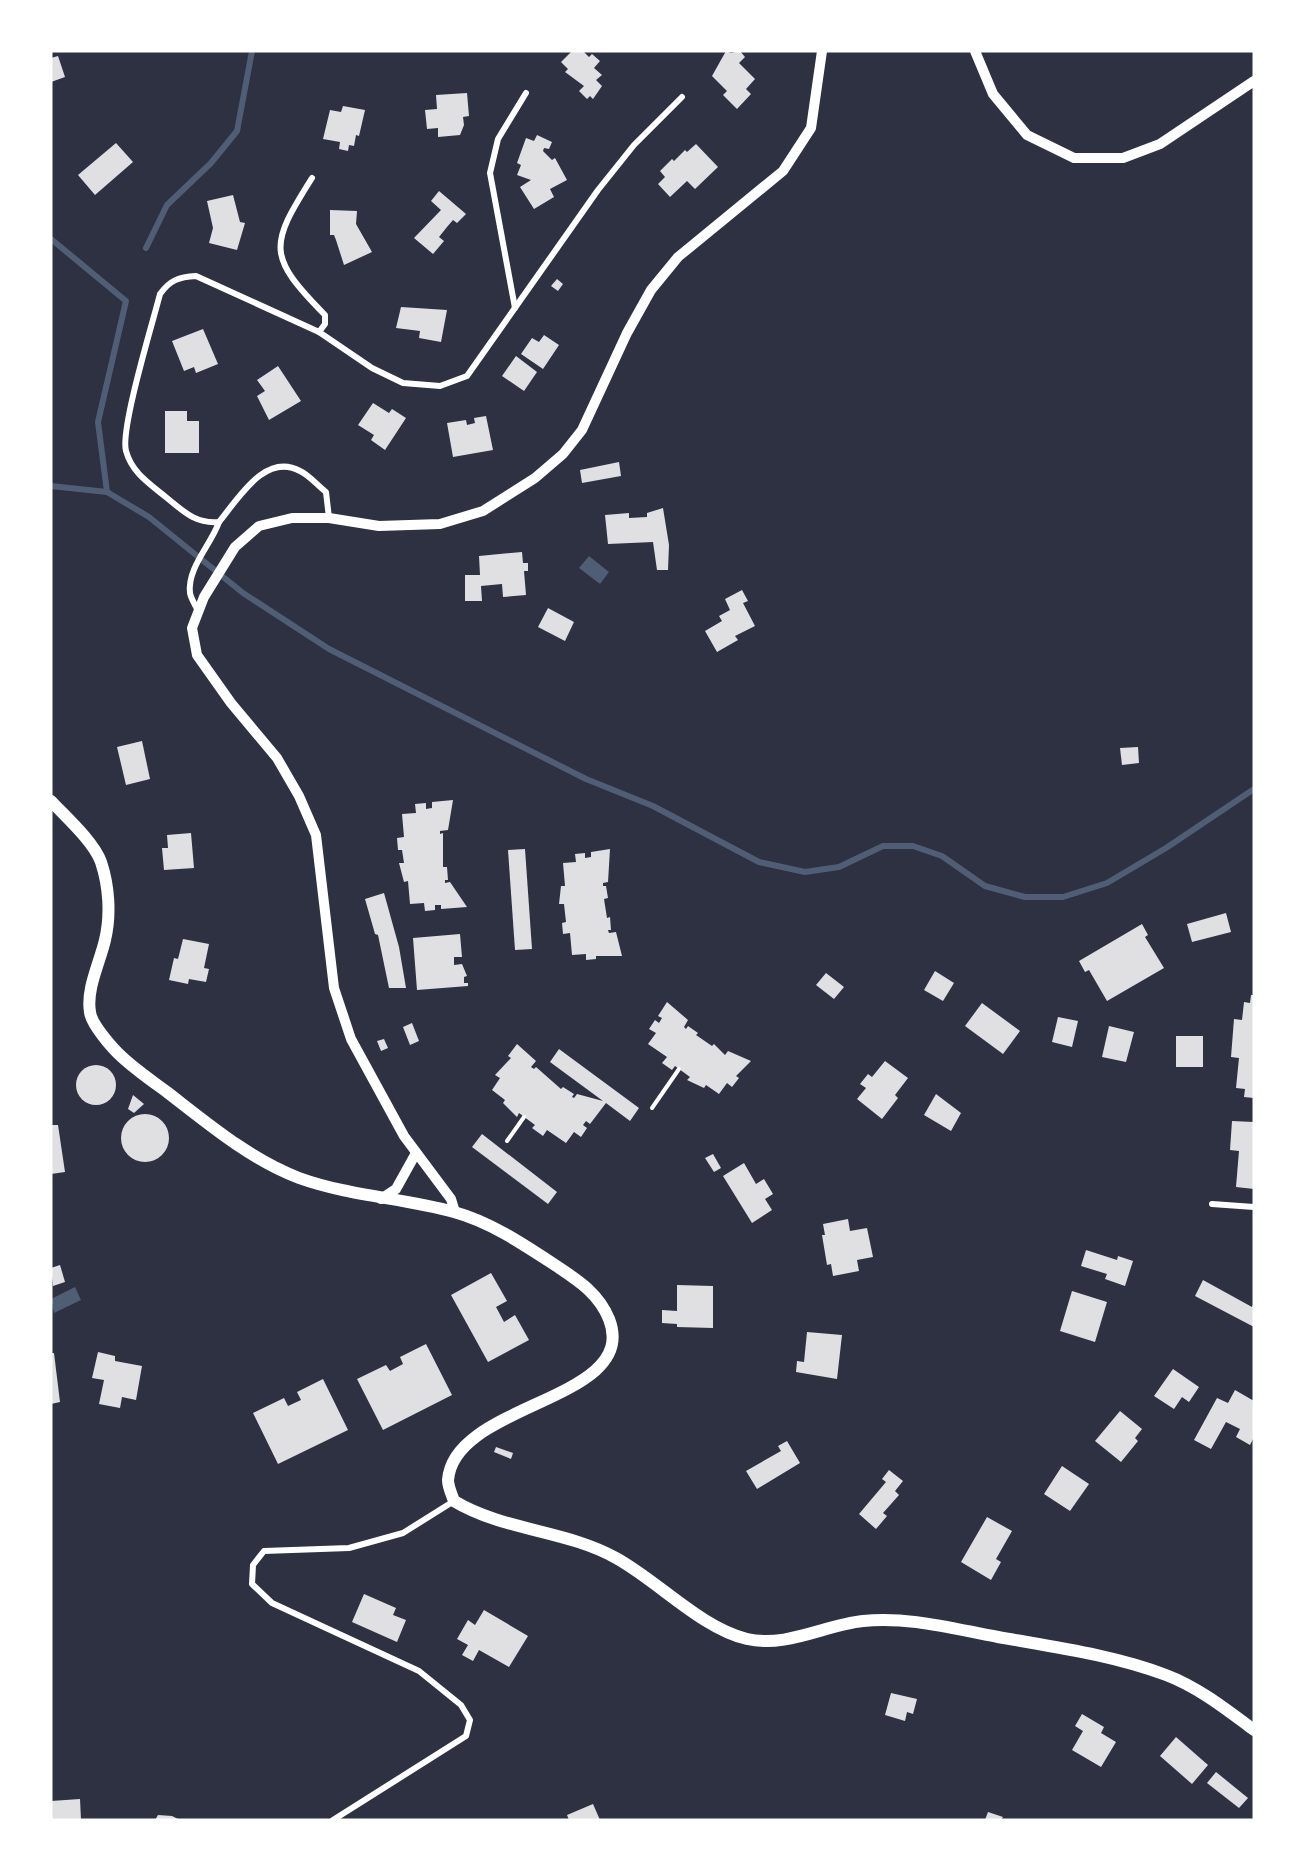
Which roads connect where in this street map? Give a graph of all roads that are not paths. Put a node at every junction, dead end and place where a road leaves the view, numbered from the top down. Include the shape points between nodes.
1 (822, 51) edge
2 (975, 51) edge
3 (1254, 81) edge
4 (526, 93) dead end
5 (682, 97) dead end
6 (312, 178) dead end
7 (515, 308) junction
8 (319, 332) junction
9 (329, 518) junction
10 (219, 522) junction
11 (198, 612) junction
12 (51, 801) edge
13 (416, 1153) junction
14 (381, 1199) junction
15 (1212, 1204) dead end
16 (1254, 1208) edge
17 (455, 1212) junction
18 (454, 1501) junction
19 (1254, 1730) edge
20 (333, 1820) edge

1 - 9 street via 812,128 783,171 678,257 651,290 582,430 563,454 535,478 483,511 440,524 379,526
2 - 3 street via 993,94 1027,135 1074,158 1124,158 1160,144
4 - 7 street via 498,139 490,173
5 - 7 street via 605,181
6 - 8 street via 285,222 279,249 292,282 325,315
7 - 8 street via 467,376 441,386 403,382 372,368
8 - 10 street via 196,276 167,283 160,294 127,425 125,449 137,475 195,520
9 - 10 street via 326,492 289,466 274,467 260,474
9 - 11 street via 292,518 260,526 235,547
10 - 11 street via 193,571 190,593
11 - 13 street via 192,628 197,655 277,758 316,835 334,988 351,1039
12 - 14 main road via 80,831 100,860 109,903 106,938 94,979 90,1013 103,1036 121,1057 264,1161 299,1178
13 - 14 street via 396,1190
13 - 17 street via 451,1199
14 - 17 main road
15 - 16 street
17 - 18 main road via 515,1238 584,1285 600,1302 613,1337 609,1356 596,1372 507,1418 465,1446 452,1462 448,1482
18 - 19 main road via 475,1514 615,1557 715,1625 748,1639 783,1640 863,1621 922,1623 1083,1652 1167,1675 1218,1703
18 - 20 street via 403,1533 350,1548 264,1551 253,1565 252,1584 272,1603 419,1671 461,1705 470,1720 465,1736

